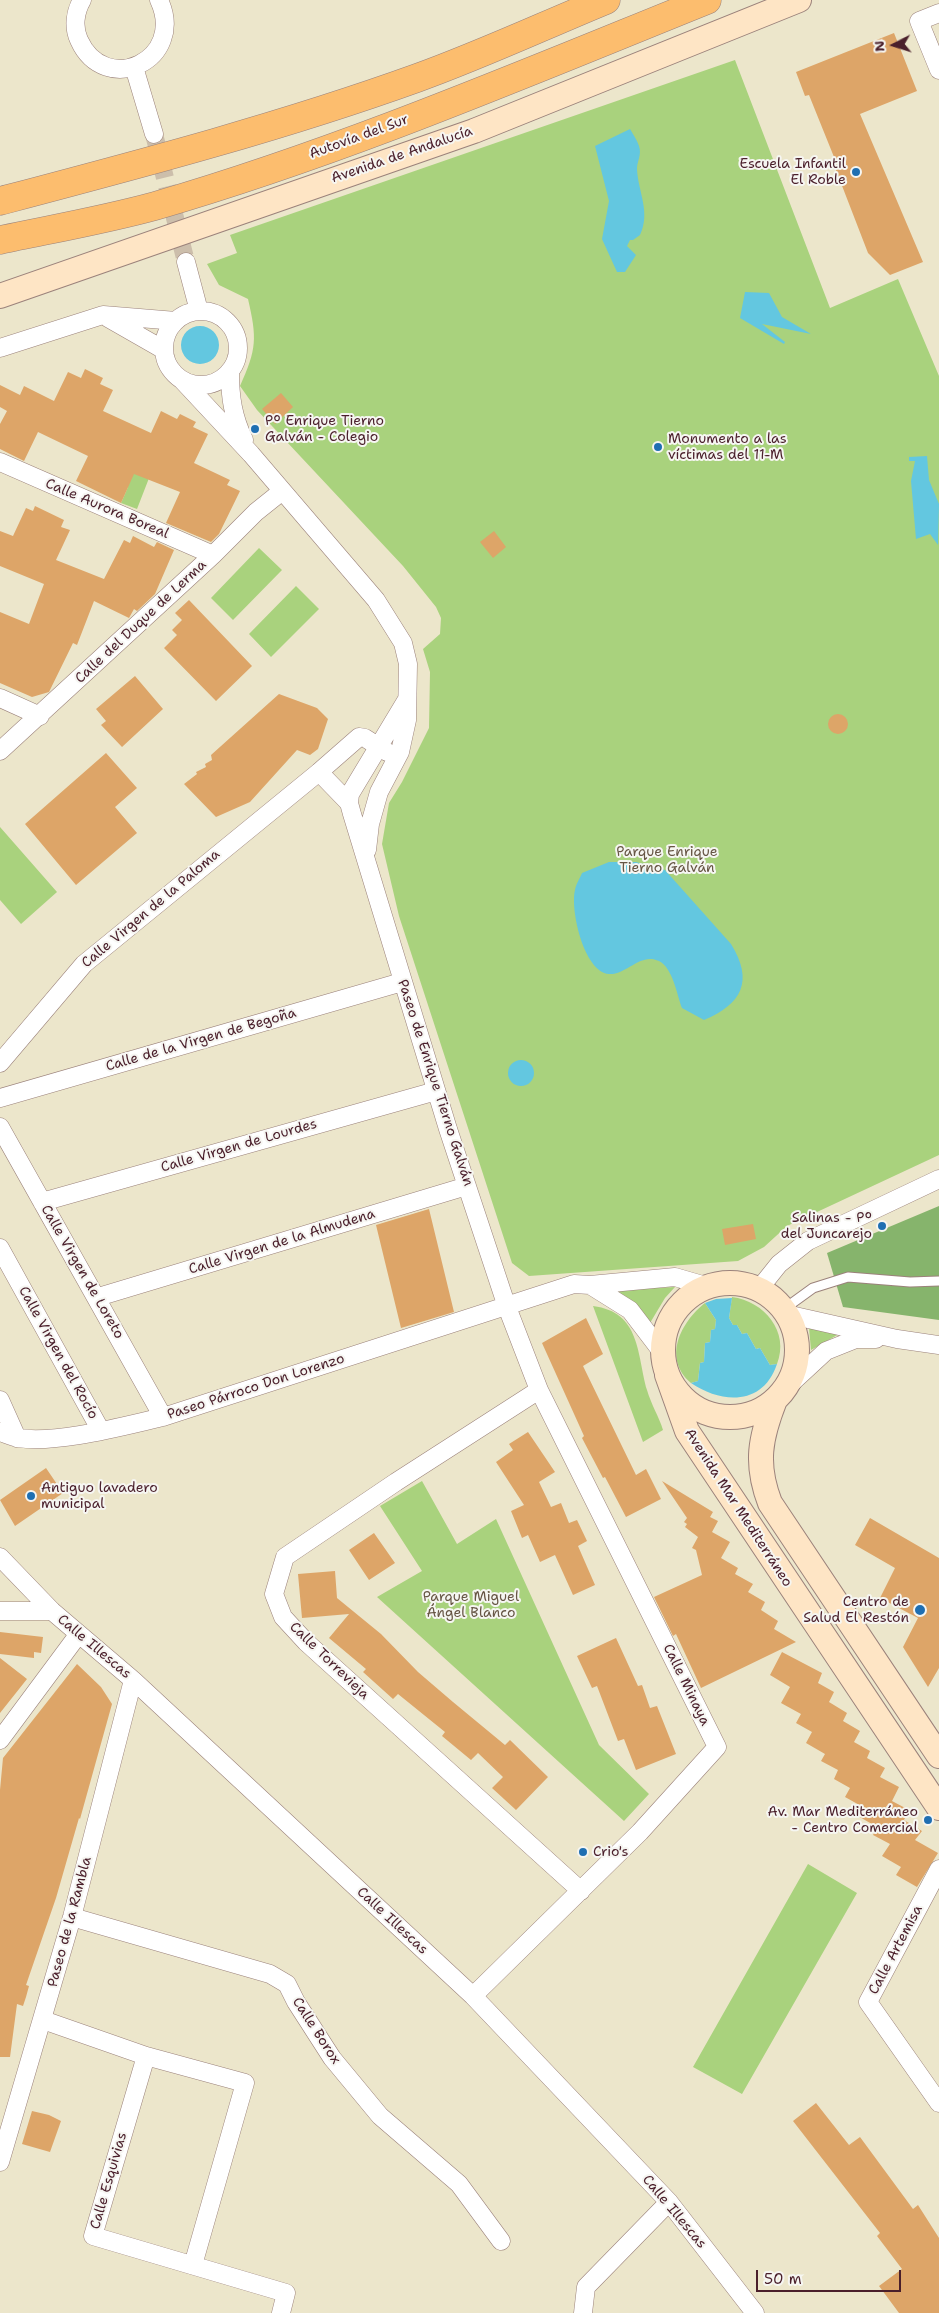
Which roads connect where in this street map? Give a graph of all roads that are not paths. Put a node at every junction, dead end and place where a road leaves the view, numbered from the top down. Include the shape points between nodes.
1 (82, 0) edge
2 (159, 0) edge
3 (606, 0) edge
4 (707, 0) edge
5 (799, 0) edge
6 (939, 13) edge
7 (134, 67) junction
8 (939, 70) edge
9 (154, 134) tunnel mouth
10 (0, 201) edge
11 (0, 240) edge
12 (186, 262) tunnel mouth
13 (0, 296) edge
14 (198, 311) junction
15 (103, 315) junction
16 (176, 321) junction
17 (0, 348) edge
18 (164, 350) junction
19 (230, 373) junction
20 (182, 380) junction
21 (251, 454) junction
22 (0, 462) edge
23 (281, 492) junction
24 (213, 555) junction
25 (0, 698) edge
26 (406, 701) junction
27 (40, 716) junction
28 (379, 747) junction
29 (0, 751) edge
30 (396, 758) junction
31 (320, 772) junction
32 (349, 803) junction
33 (366, 858) junction
34 (402, 982) junction
35 (0, 1063) edge
36 (436, 1091) junction
37 (0, 1098) edge
38 (0, 1127) edge
39 (939, 1179) edge
40 (467, 1186) junction
41 (42, 1202) junction
42 (0, 1248) edge
43 (939, 1281) edge
44 (590, 1285) junction
45 (706, 1286) junction
46 (759, 1289) junction
47 (98, 1298) junction
48 (507, 1307) junction
49 (785, 1311) junction
50 (897, 1339) junction
51 (939, 1345) edge
52 (662, 1352) junction
53 (667, 1375) junction
54 (539, 1390) junction
55 (780, 1394) junction
56 (0, 1400) edge
57 (163, 1417) junction
58 (101, 1431) junction
59 (0, 1432) edge
60 (17, 1438) junction
61 (0, 1558) edge
62 (0, 1611) edge
63 (52, 1611) junction
64 (78, 1635) junction
65 (133, 1680) junction
66 (0, 1740) edge
67 (939, 1756) edge
68 (939, 1808) edge
69 (939, 1869) edge
70 (581, 1891) junction
71 (72, 1917) junction
72 (473, 1996) junction
73 (43, 2020) junction
74 (146, 2056) junction
75 (939, 2103) edge
76 (0, 2162) edge
77 (669, 2202) junction
78 (501, 2241) dead end
79 (193, 2265) junction
80 (280, 2313) edge
81 (583, 2313) edge
82 (755, 2313) edge

1 - 7 street via 75,20 76,35 82,48 105,66
2 - 7 street via 166,24 163,38 157,51
3 - 10 highway via 409,81 265,128
4 - 11 highway, Autovía del Sur via 397,124 233,182 153,206
5 - 13 street, Avenida de Andalucía via 474,131
6 - 8 street via 919,20
7 - 9 street
12 - 14 street
14 - 16 street
14 - 19 street via 217,315 232,328 238,340 238,354
15 - 16 street
15 - 17 street
15 - 18 street
16 - 18 street via 165,339
18 - 20 street via 170,367
19 - 20 street via 207,385 194,385
19 - 21 street, Paseo de Enrique Tierno Galván via 230,401 236,423
20 - 21 street, Paseo de Enrique Tierno Galván
21 - 23 street, Paseo de Enrique Tierno Galván
22 - 24 street, Calle Aurora Boreal
23 - 24 street, Calle del Duque de Lerma
23 - 26 street, Paseo de Enrique Tierno Galván via 376,600 403,643 410,684
24 - 27 street, Calle del Duque de Lerma
25 - 27 street
26 - 28 street, Paseo de Enrique Tierno Galván
26 - 30 street, Paseo de Enrique Tierno Galván via 407,720
27 - 29 street, Calle del Duque de Lerma
28 - 30 street, Calle Virgen de la Paloma
28 - 31 street, Calle Virgen de la Paloma via 359,737
28 - 32 street, Paseo de Enrique Tierno Galván via 350,794
30 - 33 street, Paseo de Enrique Tierno Galván via 379,792 370,824
31 - 32 street
31 - 35 street, Calle Virgen de la Paloma via 84,964
32 - 33 street, Paseo de Enrique Tierno Galván
33 - 34 street, Paseo de Enrique Tierno Galván
34 - 36 street, Paseo de Enrique Tierno Galván
34 - 37 street, Calle de la Virgen de Begoña
36 - 40 street, Paseo de Enrique Tierno Galván
36 - 41 street, Calle Virgen de Lourdes
38 - 41 street, Calle Virgen de Loreto
39 - 46 street via 808,1240 779,1264
40 - 47 street, Calle Virgen de la Almudena
40 - 48 street, Paseo de Enrique Tierno Galván
41 - 47 street, Calle Virgen de Loreto
42 - 58 street, Calle Virgen del Rocío
43 - 49 lane via 848,1277 813,1288
44 - 45 street, Paseo Párroco Don Lorenzo via 675,1278
44 - 48 street, Paseo Párroco Don Lorenzo via 574,1284
44 - 52 street via 630,1310
45 - 46 street via 738,1283
45 - 52 street via 673,1312 665,1331
46 - 49 street
47 - 57 street, Calle Virgen de Loreto
48 - 54 street, Calle Minaya
48 - 57 street, Paseo Párroco Don Lorenzo
49 - 50 street
49 - 55 street via 794,1328 797,1348 795,1369
50 - 51 street
50 - 55 street via 856,1339 826,1351
52 - 53 street
53 - 55 street via 678,1394 694,1408 715,1416 736,1418 757,1412
53 - 68 street, Avenida Mar Mediterráneo via 687,1431
54 - 70 street, Calle Minaya via 717,1747
54 - 70 street, Calle Torrevieja via 285,1557 274,1594 283,1617 306,1642
55 - 67 street via 764,1430 760,1466 762,1484 770,1503
56 - 60 street
57 - 58 street, Paseo Párroco Don Lorenzo
58 - 60 street, Paseo Párroco Don Lorenzo
59 - 60 street, Paseo Párroco Don Lorenzo
61 - 63 street, Calle Illescas
62 - 63 street
63 - 64 street, Calle Illescas
64 - 65 street, Calle Illescas
64 - 66 street
65 - 71 street, Paseo de la Rambla
65 - 72 street, Calle Illescas
69 - 75 street, Calle Artemisa via 868,2002
70 - 72 street, Calle Minaya
71 - 73 street, Paseo de la Rambla
71 - 78 street, Calle Borox via 270,1974 287,1984 332,2058 380,2116 459,2184
72 - 77 street, Calle Illescas
73 - 74 street
73 - 76 street, Paseo de la Rambla
74 - 79 street, Calle Esquivias via 93,2236
74 - 79 street via 245,2083
77 - 81 street via 586,2287
77 - 82 street, Calle Illescas
79 - 80 street, Calle Esquivias via 286,2293

